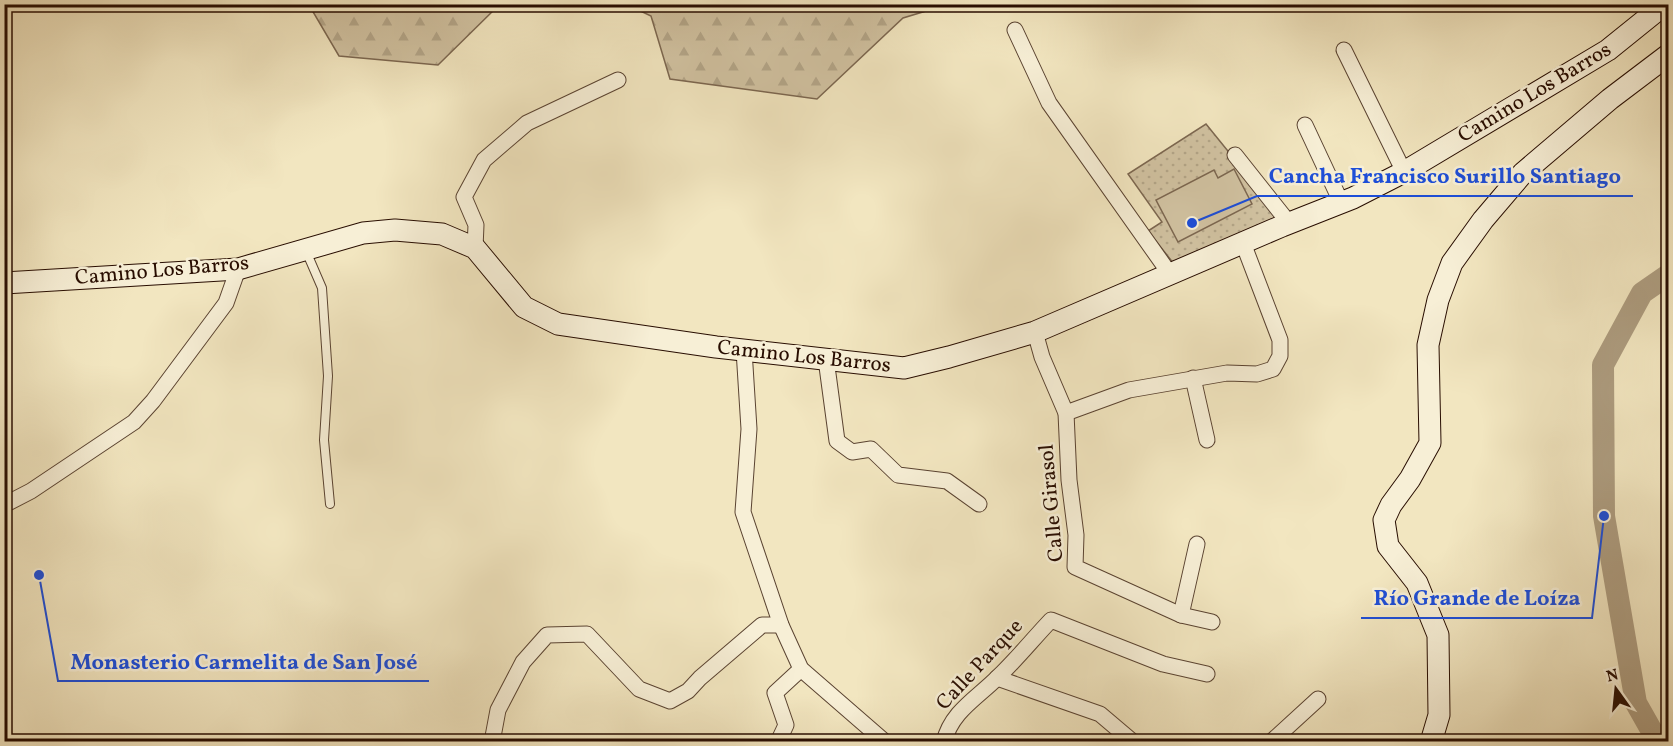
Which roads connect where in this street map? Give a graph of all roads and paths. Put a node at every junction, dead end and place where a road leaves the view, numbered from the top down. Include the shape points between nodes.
1 (1665, 4) edge
2 (1015, 30) dead end
3 (1344, 50) dead end
4 (1668, 55) edge
5 (618, 80) dead end
6 (1305, 125) dead end
7 (1235, 155) dead end
8 (1404, 172) junction
9 (1341, 202) junction
10 (1289, 223) junction
11 (1243, 243) junction
12 (475, 248) junction
13 (305, 250) junction
14 (238, 269) junction
15 (1170, 274) junction
16 (4, 283) edge
17 (1035, 332) junction
18 (744, 350) junction
19 (826, 359) junction
20 (1193, 378) junction
21 (1066, 413) junction
22 (1207, 440) dead end
23 (330, 504) dead end
24 (979, 504) dead end
25 (4, 505) edge
26 (1197, 544) dead end
27 (1181, 615) junction
28 (1212, 622) dead end
29 (782, 625) junction
30 (801, 669) junction
31 (1207, 674) dead end
32 (997, 678) junction
33 (1318, 699) dead end
34 (492, 741) edge
35 (778, 741) edge
36 (885, 741) edge
37 (944, 741) edge
38 (1133, 741) edge
39 (1271, 741) edge
40 (1431, 741) edge

1 - 8 street, Camino Los Barros via 1608,50
2 - 15 street via 1049,103
3 - 8 street
4 - 40 street via 1523,173 1452,263 1438,300 1428,345 1430,443 1384,520 1388,546 1417,583 1438,635 1439,715
5 - 12 street via 527,123 484,160 464,197 476,225
6 - 9 street
7 - 10 street
8 - 9 street, Camino Los Barros
9 - 10 street, Camino Los Barros
10 - 11 street, Camino Los Barros
11 - 15 street, Camino Los Barros
11 - 20 street via 1280,340 1280,356 1273,369 1257,374
12 - 13 street, Camino Los Barros via 442,234 395,230 363,233
12 - 18 street, Camino Los Barros via 524,307 558,324
13 - 14 street, Camino Los Barros
13 - 23 lane via 322,288 328,376 324,440
14 - 16 street, Camino Los Barros
14 - 25 street via 226,303 134,422
15 - 17 street, Camino Los Barros
17 - 19 street, Camino Los Barros via 904,368
17 - 21 street, Calle Girasol
18 - 19 street, Camino Los Barros
18 - 29 street via 749,429 743,512
19 - 24 street via 837,441 852,452 871,449 898,475 947,481
20 - 21 street via 1129,390
20 - 22 street
21 - 27 street, Calle Girasol via 1075,567
26 - 27 street
27 - 28 street, Calle Girasol
29 - 30 street
29 - 34 street via 762,625 687,691 670,701 639,689 587,634 547,635 523,662 498,710
30 - 35 street via 775,693 786,725
30 - 36 street
31 - 32 street, Calle Parque via 1163,664 1051,620
32 - 37 street, Calle Parque via 960,711
32 - 38 street via 1100,714
33 - 39 street

